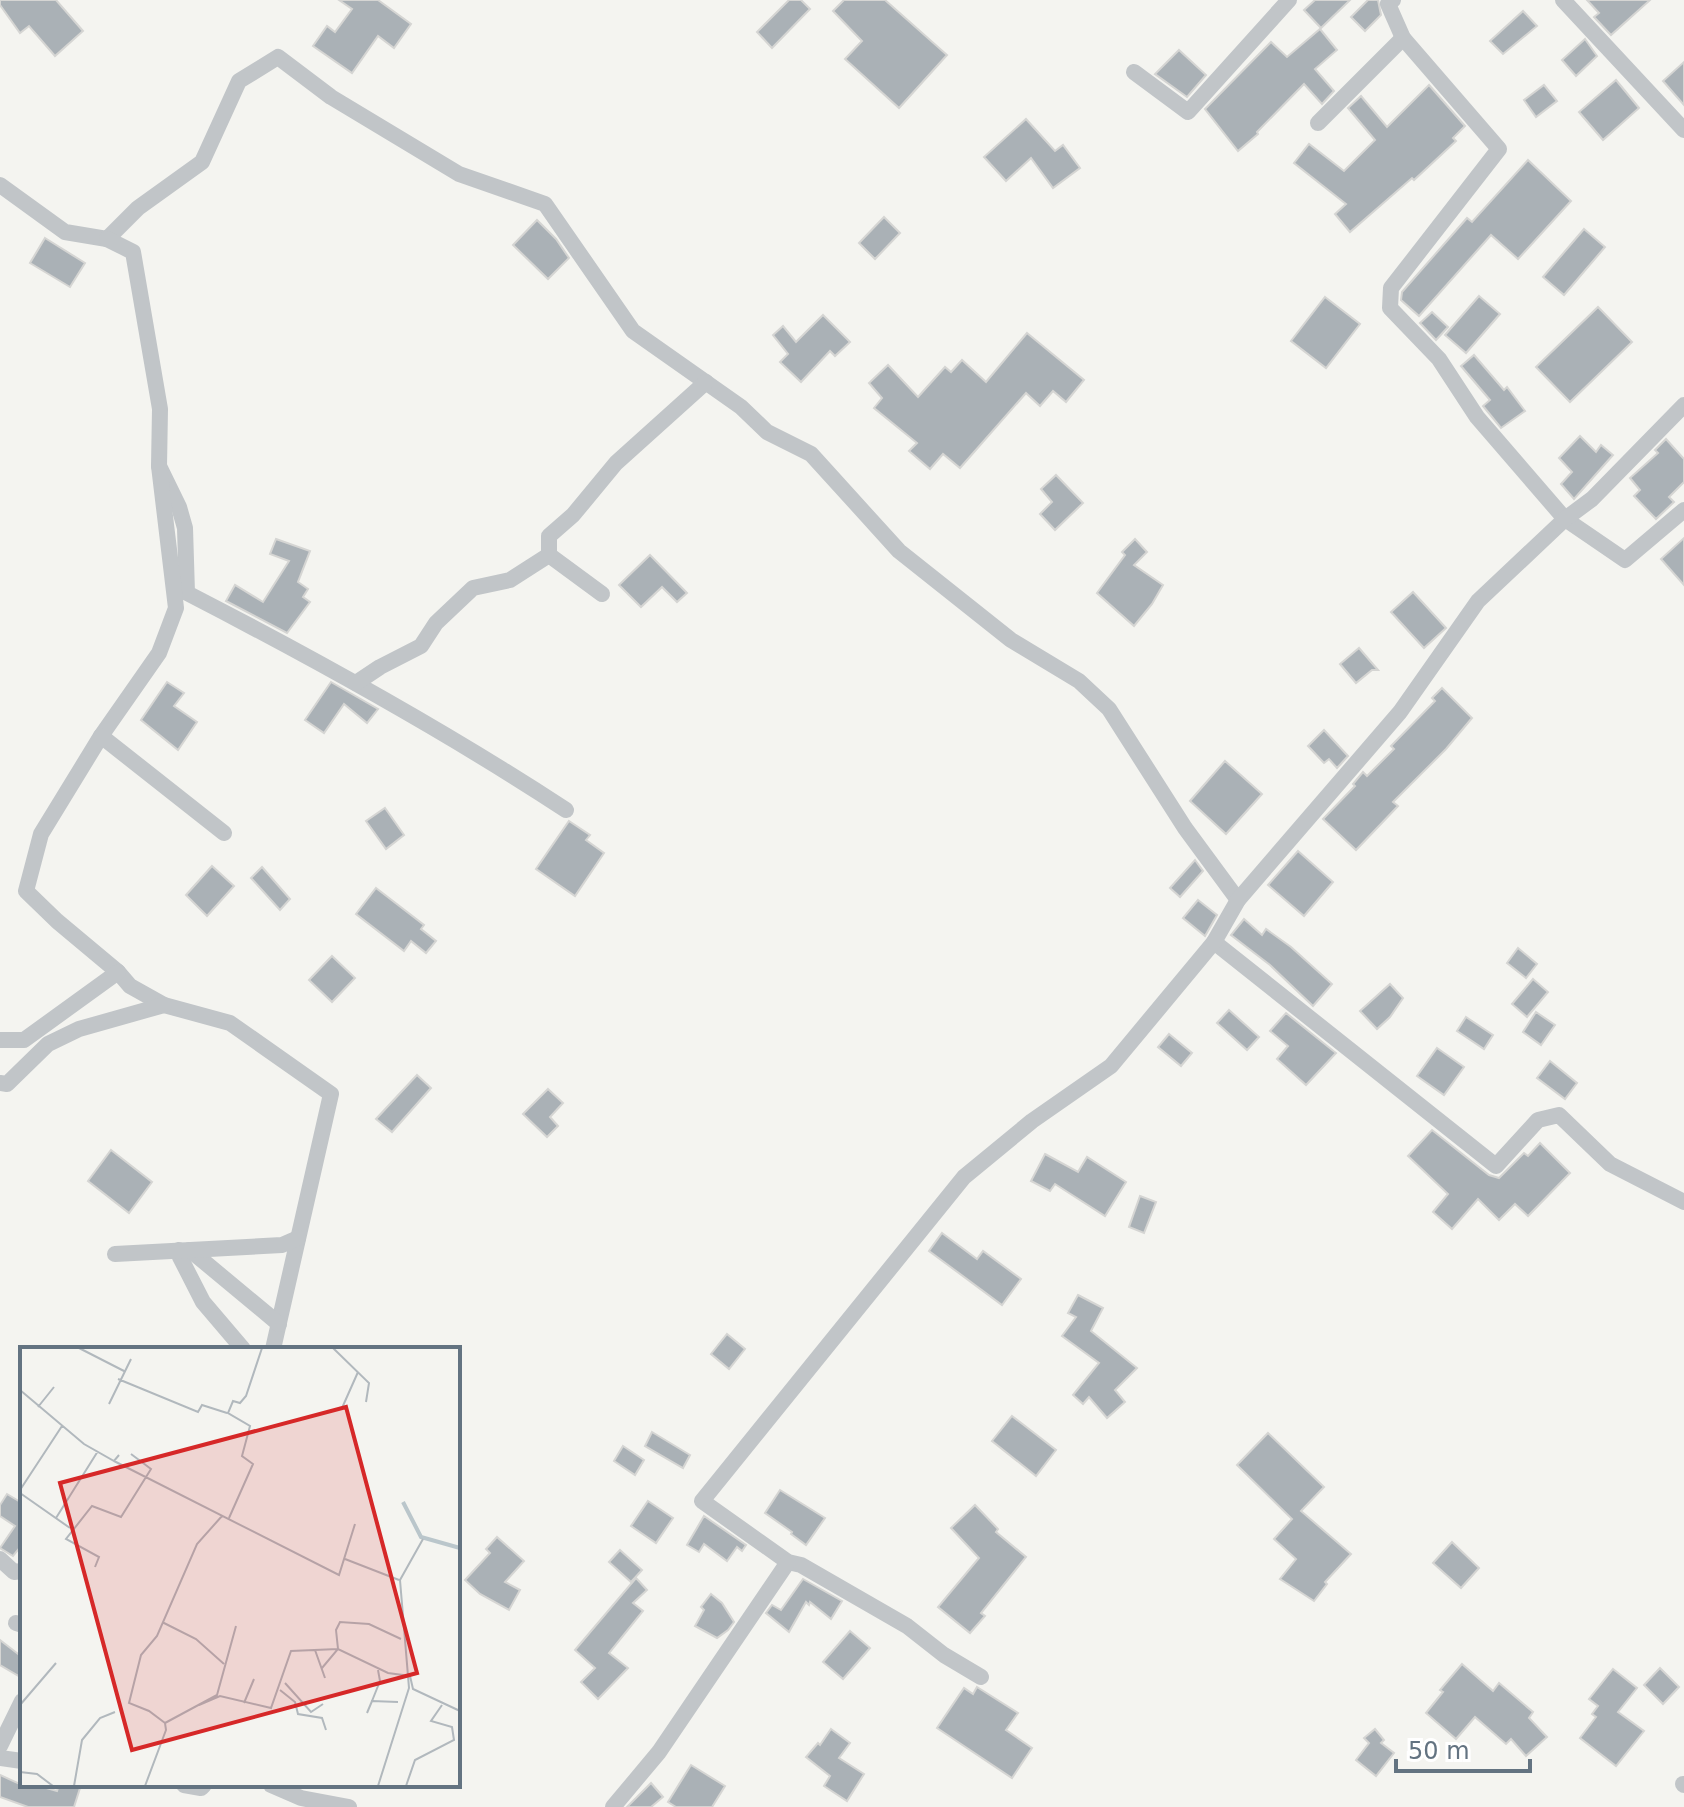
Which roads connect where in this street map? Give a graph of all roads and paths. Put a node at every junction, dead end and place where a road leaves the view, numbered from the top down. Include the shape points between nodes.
1 (1289, 0) edge
2 (1393, 0) edge
3 (1563, 0) edge
4 (1403, 38) junction
5 (1134, 72) dead end
6 (1318, 123) dead end
7 (1684, 130) edge
8 (0, 185) edge
9 (107, 239) junction
10 (706, 382) junction
11 (1684, 405) edge
12 (159, 466) junction
13 (1684, 510) edge
14 (1565, 519) junction
15 (549, 555) junction
16 (602, 594) dead end
17 (356, 683) junction
18 (101, 736) junction
19 (566, 810) dead end
20 (224, 833) dead end
21 (1238, 900) junction
22 (1214, 942) junction
23 (118, 972) junction
24 (164, 1005) junction
25 (0, 1040) edge
26 (0, 1083) edge
27 (1684, 1202) edge
28 (298, 1238) junction
29 (184, 1250) junction
30 (115, 1254) dead end
31 (279, 1324) junction
32 (241, 1347) edge
33 (273, 1347) edge
34 (0, 1559) edge
35 (788, 1562) junction
36 (20, 1571) edge
37 (981, 1677) dead end
38 (20, 1705) edge
39 (0, 1746) edge
40 (0, 1758) edge
41 (20, 1761) edge
42 (276, 1787) edge
43 (349, 1807) edge
44 (613, 1807) edge

1 - 5 street via 1188,112
2 - 4 street via 1388,4
3 - 7 street
4 - 6 street
4 - 14 street via 1499,149 1391,288 1390,308 1439,359 1477,417
8 - 9 street via 65,232
9 - 10 street via 138,208 202,162 239,81 278,57 331,97 459,174 545,204 633,331
9 - 12 street via 133,252 160,409
10 - 15 street via 616,463 549,536
10 - 21 street via 767,432 811,454 899,551 1011,640 1079,681 1109,709
11 - 14 street via 1592,499
12 - 17 street via 185,528 187,593
12 - 18 street via 176,608 159,653
13 - 14 street via 1625,560
14 - 21 street via 1478,601 1400,712
15 - 16 street
15 - 17 street via 510,580 473,588 436,623 421,646
17 - 19 street
18 - 20 street
18 - 23 street via 41,834 26,891
21 - 22 street
22 - 27 street via 1496,1166 1538,1120 1559,1115 1610,1164
22 - 35 street via 1111,1066 964,1177 702,1501
23 - 24 street via 130,986
23 - 25 street via 24,1040
24 - 26 street via 79,1029 48,1044 7,1084
24 - 28 street via 230,1023 331,1094
28 - 29 street via 282,1245
28 - 31 street
29 - 30 street
29 - 31 street
29 - 32 street via 180,1257 203,1302
31 - 33 street
34 - 36 street
35 - 37 street via 907,1626
35 - 44 street via 659,1752
38 - 39 street
40 - 41 street
42 - 43 street

